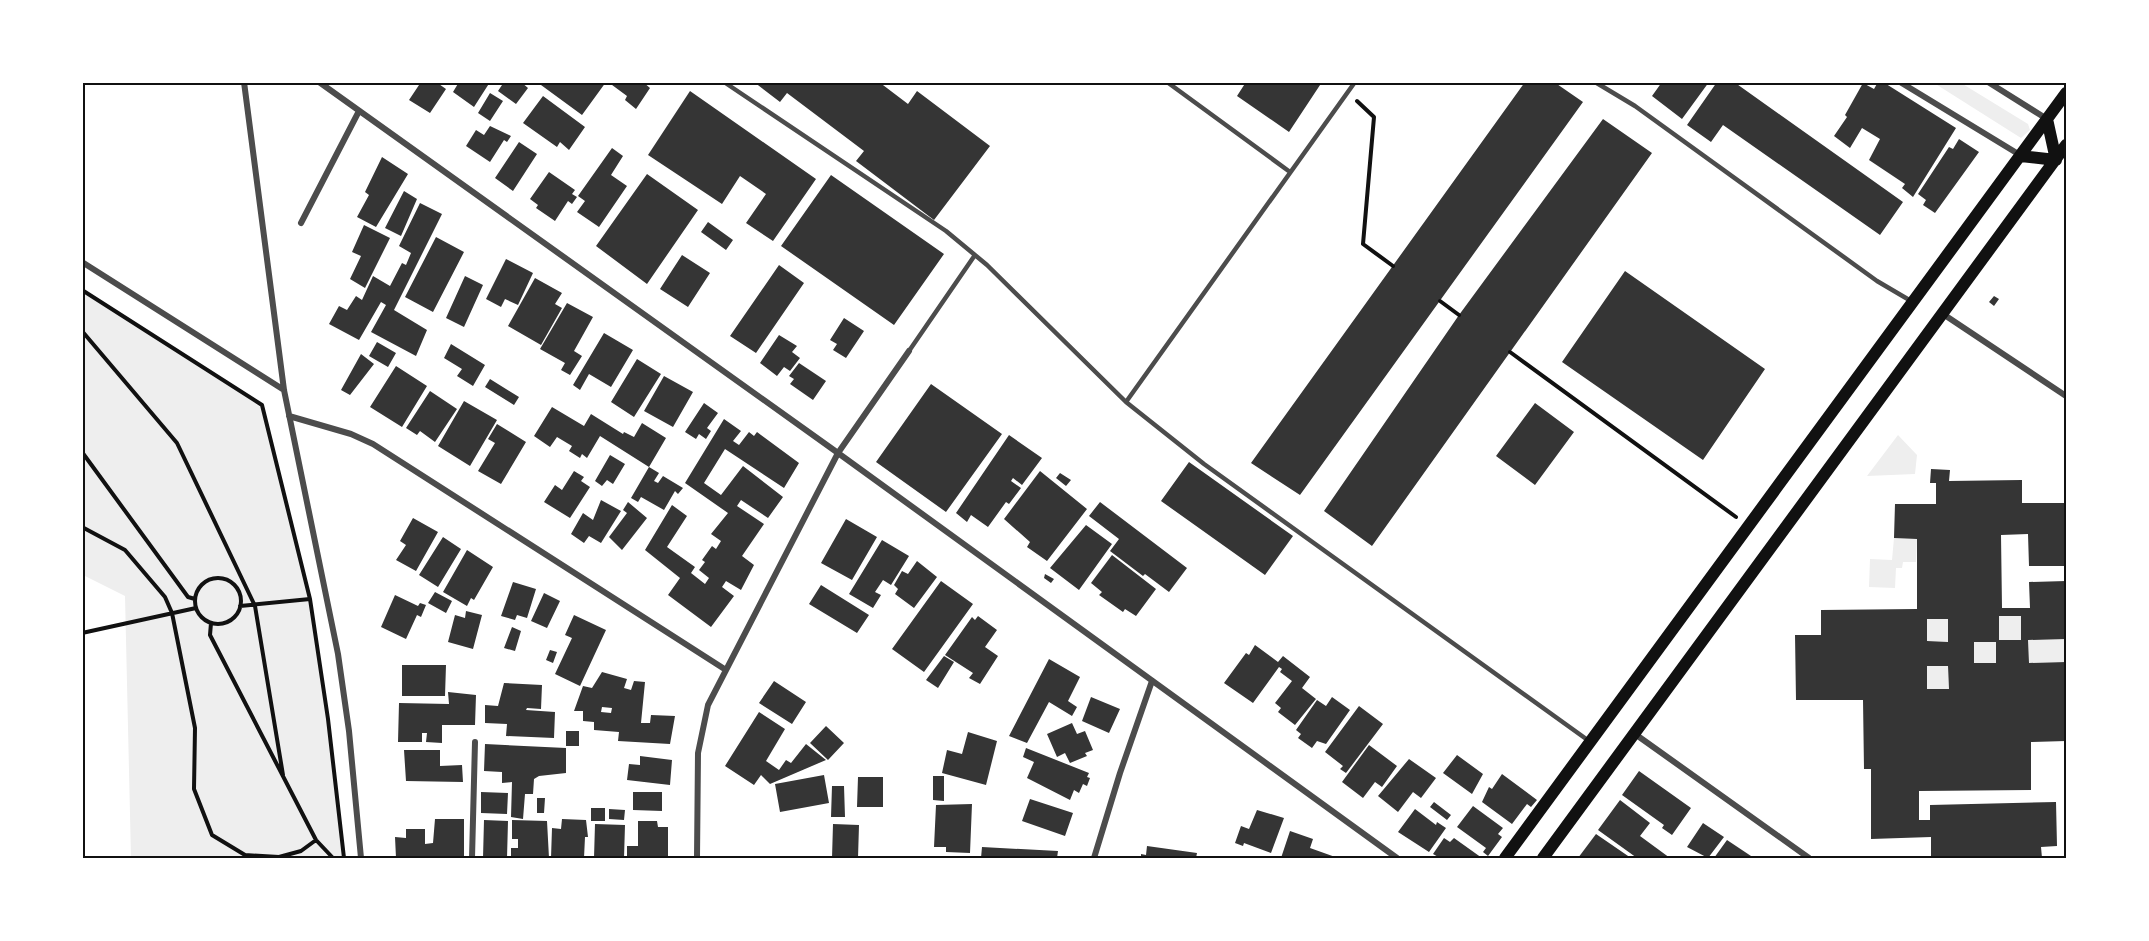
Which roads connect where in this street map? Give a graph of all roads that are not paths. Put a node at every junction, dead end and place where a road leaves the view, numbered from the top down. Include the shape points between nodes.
1 (244, 82) edge
2 (319, 82) edge
3 (724, 82) edge
4 (1167, 82) edge
5 (1354, 82) edge
6 (1595, 82) edge
7 (1900, 82) edge
8 (1988, 82) edge
9 (2067, 93) edge
10 (359, 111) junction
11 (2047, 119) junction
12 (2067, 145) edge
13 (2021, 156) junction
14 (2056, 160) junction
15 (1290, 172) junction
16 (301, 223) dead end
17 (975, 255) junction
18 (82, 262) edge
19 (1913, 303) junction
20 (1943, 314) junction
21 (909, 351) joint
22 (284, 390) junction
23 (2067, 396) edge
24 (1126, 402) junction
25 (288, 416) junction
26 (838, 453) junction
27 (726, 670) junction
28 (1152, 681) junction
29 (1635, 734) junction
30 (475, 742) dead end
31 (1590, 742) junction
32 (362, 858) edge
33 (472, 858) edge
34 (697, 858) edge
35 (1095, 858) edge
36 (1397, 858) edge
37 (1505, 858) edge
38 (1543, 858) edge
39 (1809, 858) edge

1 - 22 street
2 - 10 street
3 - 17 lane via 946,231
4 - 15 lane
5 - 15 lane
6 - 19 lane via 1635,106
7 - 13 street
8 - 11 street
9 - 11 main road
10 - 16 street
10 - 26 street
11 - 13 main road
11 - 14 main road
12 - 14 main road
13 - 14 main road
13 - 19 main road
14 - 20 main road
15 - 24 lane
17 - 21 lane
17 - 24 lane
18 - 22 street
19 - 31 main road
20 - 23 street
20 - 29 main road
21 - 26 street
22 - 25 street
24 - 31 lane via 1214,471
25 - 27 street via 373,444
25 - 32 street via 338,654
26 - 27 street
26 - 28 street
27 - 34 street via 708,705 701,730
28 - 35 street
28 - 36 street
29 - 38 main road
29 - 39 street
30 - 33 street
31 - 37 main road

